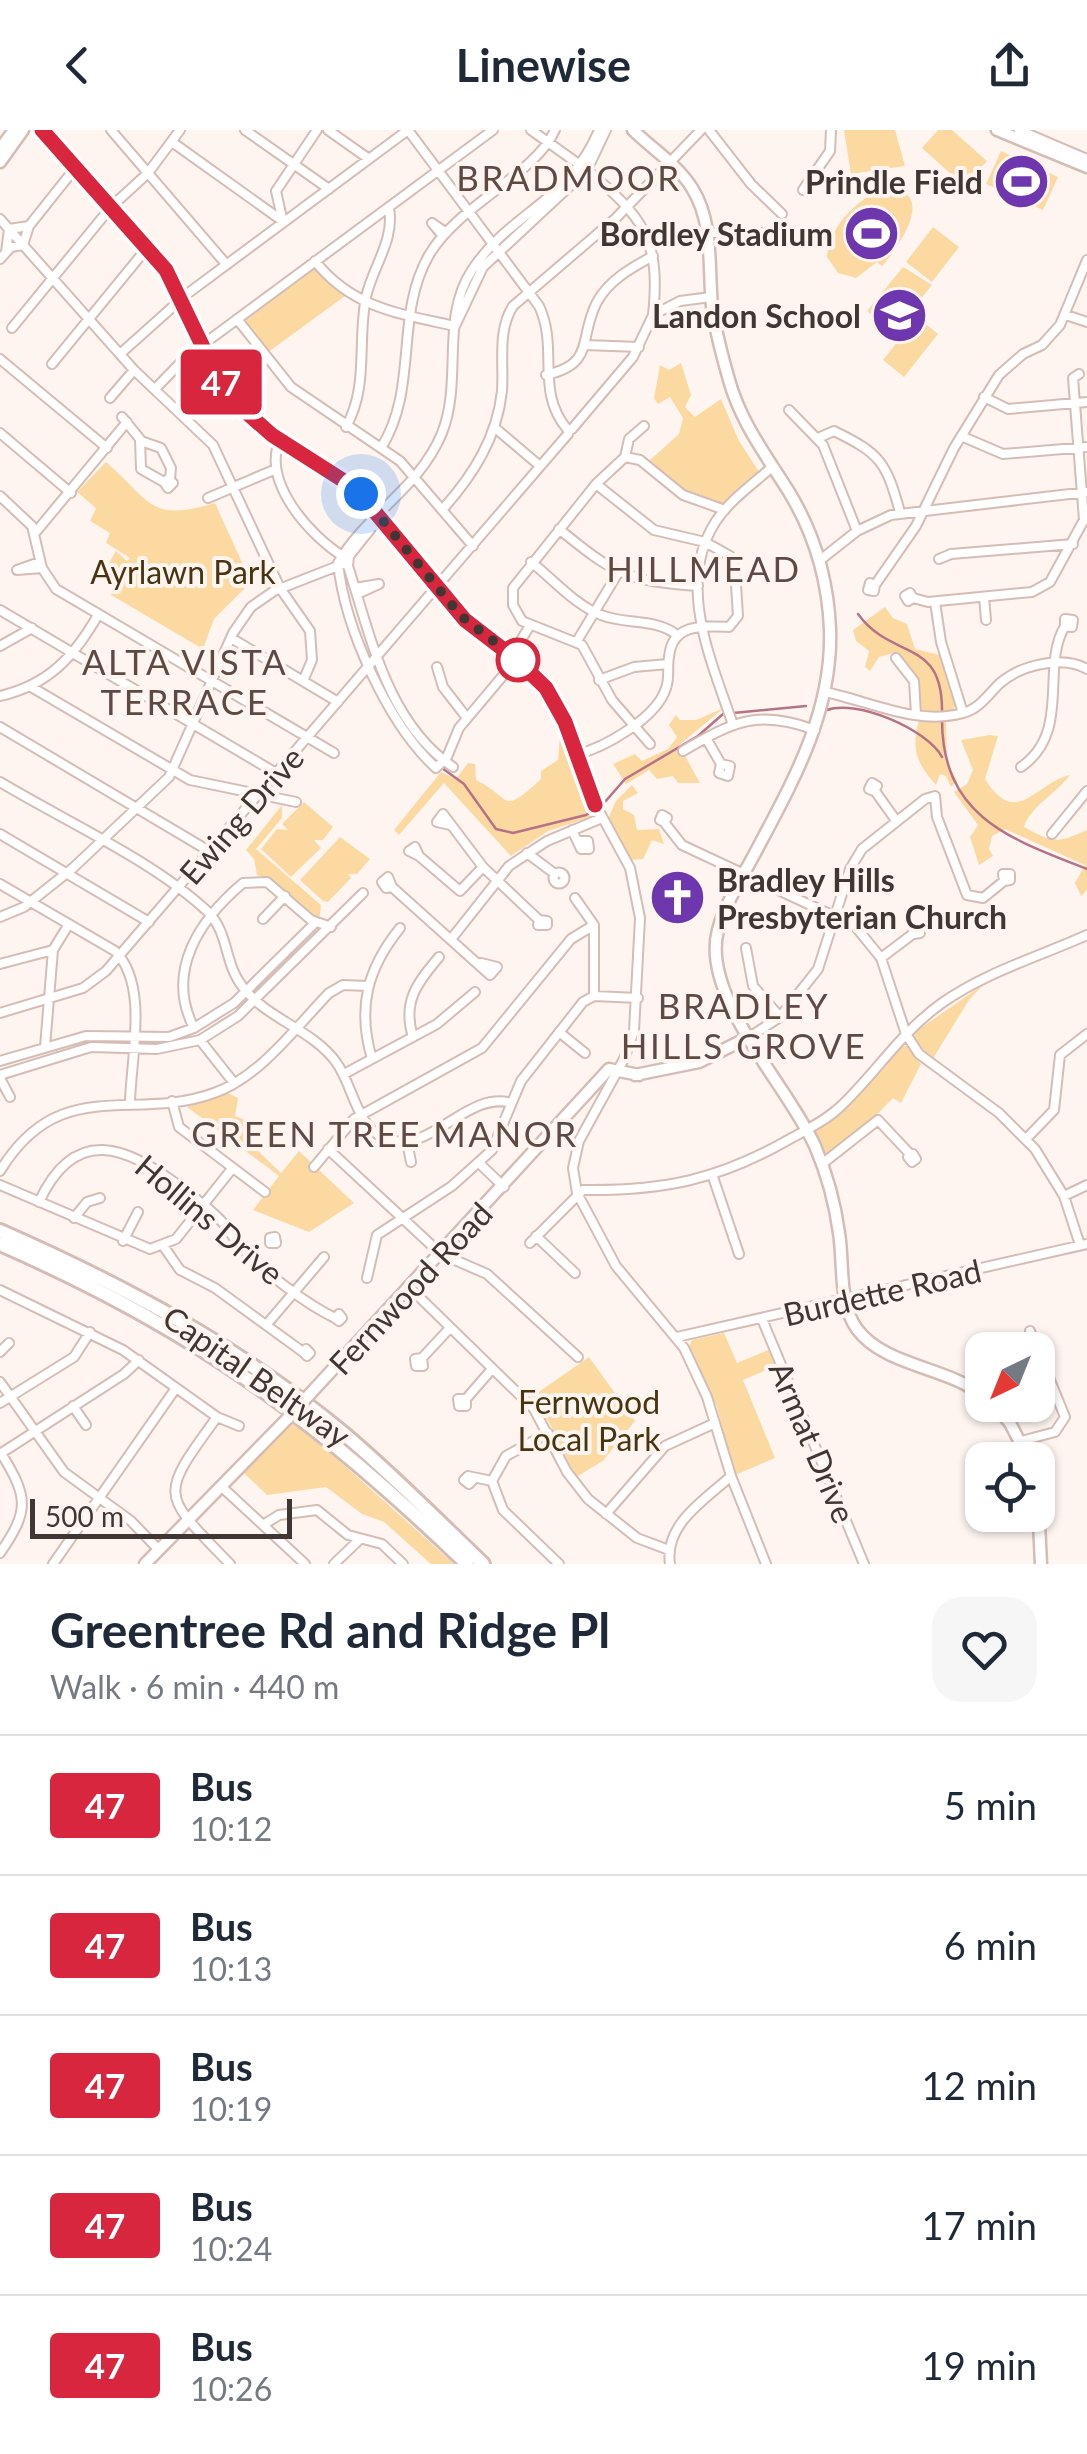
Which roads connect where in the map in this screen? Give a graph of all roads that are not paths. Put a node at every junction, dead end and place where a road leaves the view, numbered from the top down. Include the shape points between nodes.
1 (14, 130) edge
2 (23, 130) edge
3 (42, 130) edge
4 (111, 130) edge
5 (180, 130) edge
6 (245, 130) edge
7 (317, 130) edge
8 (328, 130) edge
9 (408, 130) edge
10 (493, 130) edge
11 (531, 130) edge
12 (555, 130) edge
13 (603, 130) edge
14 (633, 130) edge
15 (700, 130) edge
16 (709, 130) edge
17 (831, 130) edge
18 (997, 130) edge
19 (1019, 130) edge
20 (1036, 137) edge
21 (172, 142) junction
22 (550, 142) junction
23 (0, 149) edge
24 (369, 159) junction
25 (1087, 159) edge
26 (0, 162) edge
27 (671, 163) junction
28 (293, 164) junction
29 (76, 167) junction
30 (583, 167) junction
31 (1087, 167) edge
32 (440, 170) junction
33 (148, 173) junction
34 (329, 190) junction
35 (804, 190) dead end
36 (629, 206) junction
37 (111, 207) junction
38 (388, 208) junction
39 (469, 210) junction
40 (782, 214) dead end
41 (0, 219) edge
42 (284, 222) junction
43 (29, 226) junction
44 (8, 229) junction
45 (707, 233) junction
46 (767, 233) dead end
47 (23, 245) junction
48 (147, 248) junction
49 (497, 248) junction
50 (3, 256) edge
51 (652, 256) junction
52 (1087, 260) edge
53 (315, 262) junction
54 (226, 264) junction
55 (1085, 274) edge
56 (53, 280) junction
57 (528, 290) junction
58 (711, 297) junction
59 (182, 298) junction
60 (365, 304) junction
61 (653, 314) junction
62 (1066, 315) junction
63 (409, 316) junction
64 (89, 318) junction
65 (237, 319) junction
66 (1087, 322) edge
67 (455, 326) junction
68 (12, 328) dead end
69 (202, 344) junction
70 (586, 345) junction
71 (639, 346) junction
72 (120, 354) junction
73 (0, 358) edge
74 (52, 364) dead end
75 (134, 370) junction
76 (1079, 374) dead end
77 (546, 375) junction
78 (155, 389) junction
79 (110, 398) dead end
80 (984, 398) junction
81 (1087, 402) edge
82 (1075, 403) junction
83 (790, 410) dead end
84 (644, 426) dead end
85 (346, 427) junction
86 (494, 427) junction
87 (569, 431) junction
88 (0, 433) edge
89 (961, 436) junction
90 (818, 438) junction
91 (280, 440) junction
92 (141, 441) junction
93 (107, 448) junction
94 (381, 448) junction
95 (1083, 448) edge
96 (625, 456) junction
97 (540, 466) junction
98 (772, 467) junction
99 (276, 469) junction
100 (417, 478) junction
101 (596, 484) junction
102 (235, 487) junction
103 (71, 492) junction
104 (1085, 492) edge
105 (0, 496) edge
106 (208, 498) dead end
107 (924, 507) junction
108 (443, 509) junction
109 (725, 510) junction
110 (900, 512) junction
111 (381, 516) junction
112 (559, 528) junction
113 (857, 531) junction
114 (36, 533) junction
115 (705, 542) junction
116 (1073, 544) junction
117 (474, 546) junction
118 (344, 560) junction
119 (940, 560) dead end
120 (532, 562) junction
121 (819, 562) junction
122 (618, 573) junction
123 (875, 584) dead end
124 (439, 586) junction
125 (698, 586) junction
126 (280, 588) junction
127 (984, 597) junction
128 (914, 598) dead end
129 (936, 602) junction
130 (0, 610) edge
131 (594, 612) junction
132 (98, 614) junction
133 (986, 620) dead end
134 (529, 626) junction
135 (701, 626) junction
136 (1065, 626) dead end
137 (32, 628) junction
138 (676, 636) junction
139 (231, 638) junction
140 (576, 641) junction
141 (0, 646) edge
142 (73, 653) junction
143 (514, 657) junction
144 (376, 658) junction
145 (896, 658) dead end
146 (1056, 663) junction
147 (668, 664) junction
148 (368, 667) junction
149 (437, 667) dead end
150 (1087, 670) edge
151 (599, 680) junction
152 (303, 681) junction
153 (214, 682) junction
154 (33, 688) junction
155 (825, 692) junction
156 (0, 696) edge
157 (338, 702) junction
158 (397, 702) junction
159 (963, 713) junction
160 (916, 714) junction
161 (392, 716) junction
162 (730, 717) junction
163 (467, 718) junction
164 (192, 724) junction
165 (633, 725) junction
166 (0, 727) edge
167 (815, 730) junction
168 (308, 737) junction
169 (706, 738) junction
170 (650, 744) dead end
171 (683, 751) dead end
172 (334, 753) dead end
173 (575, 755) junction
174 (444, 761) junction
175 (721, 764) dead end
176 (453, 767) dead end
177 (1021, 767) dead end
178 (173, 771) junction
179 (276, 773) junction
180 (0, 782) edge
181 (875, 791) dead end
182 (257, 796) junction
183 (1085, 797) edge
184 (296, 802) dead end
185 (137, 808) junction
186 (598, 811) junction
187 (896, 819) junction
188 (664, 822) dead end
189 (450, 825) dead end
190 (572, 830) junction
191 (0, 834) edge
192 (1052, 834) dead end
193 (101, 842) junction
194 (581, 842) dead end
195 (210, 851) junction
196 (527, 853) junction
197 (419, 856) dead end
198 (483, 867) junction
199 (66, 873) junction
200 (555, 874) dead end
201 (743, 875) junction
202 (496, 880) junction
203 (1004, 881) dead end
204 (0, 884) edge
205 (392, 887) dead end
206 (178, 888) junction
207 (364, 893) dead end
208 (285, 896) junction
209 (574, 898) dead end
210 (30, 902) junction
211 (836, 914) junction
212 (0, 917) edge
213 (212, 917) junction
214 (264, 919) dead end
215 (539, 920) dead end
216 (149, 922) junction
217 (316, 922) junction
218 (69, 924) junction
219 (594, 925) junction
220 (331, 927) junction
221 (400, 928) dead end
222 (914, 934) dead end
223 (1087, 935) edge
224 (452, 938) junction
225 (746, 948) dead end
226 (53, 950) junction
227 (120, 956) junction
228 (438, 957) dead end
229 (881, 958) junction
230 (482, 963) dead end
231 (0, 964) edge
232 (367, 986) junction
233 (246, 991) junction
234 (475, 992) dead end
235 (594, 996) junction
236 (638, 998) junction
237 (255, 999) junction
238 (48, 1000) junction
239 (0, 1014) edge
240 (780, 1017) junction
241 (296, 1027) junction
242 (194, 1028) junction
243 (559, 1032) junction
244 (906, 1034) junction
245 (1087, 1034) edge
246 (132, 1036) junction
247 (751, 1036) junction
248 (413, 1037) junction
249 (200, 1040) junction
250 (45, 1047) junction
251 (130, 1049) junction
252 (585, 1053) dead end
253 (372, 1059) junction
254 (0, 1061) edge
255 (615, 1070) junction
256 (344, 1074) junction
257 (0, 1076) edge
258 (234, 1084) junction
259 (10, 1097) dead end
260 (586, 1097) junction
261 (172, 1101) junction
262 (130, 1102) junction
263 (511, 1103) junction
264 (596, 1108) junction
265 (362, 1114) junction
266 (807, 1130) junction
267 (1026, 1138) junction
268 (408, 1142) junction
269 (328, 1149) junction
270 (910, 1154) dead end
271 (412, 1162) dead end
272 (479, 1163) junction
273 (822, 1164) junction
274 (314, 1167) dead end
275 (232, 1170) junction
276 (0, 1171) edge
277 (713, 1177) junction
278 (0, 1185) edge
279 (1087, 1185) edge
280 (504, 1187) junction
281 (264, 1192) dead end
282 (577, 1193) junction
283 (1064, 1196) junction
284 (100, 1198) dead end
285 (39, 1202) junction
286 (204, 1206) junction
287 (138, 1212) dead end
288 (74, 1218) junction
289 (402, 1218) junction
290 (0, 1231) edge
291 (123, 1241) junction
292 (270, 1243) dead end
293 (0, 1244) edge
294 (1084, 1244) edge
295 (164, 1247) junction
296 (442, 1254) junction
297 (740, 1254) dead end
298 (324, 1257) dead end
299 (257, 1261) junction
300 (575, 1273) dead end
301 (368, 1278) dead end
302 (410, 1288) junction
303 (294, 1289) junction
304 (0, 1290) edge
305 (846, 1300) junction
306 (335, 1318) dead end
307 (762, 1319) junction
308 (266, 1324) junction
309 (449, 1330) junction
310 (1030, 1331) dead end
311 (90, 1332) junction
312 (678, 1338) junction
313 (9, 1343) dead end
314 (0, 1352) edge
315 (302, 1352) dead end
316 (578, 1357) dead end
317 (422, 1358) dead end
318 (139, 1360) junction
319 (492, 1369) junction
320 (0, 1382) edge
321 (965, 1384) edge
322 (176, 1388) junction
323 (11, 1396) junction
324 (466, 1399) dead end
325 (0, 1403) edge
326 (74, 1406) junction
327 (217, 1417) junction
328 (1007, 1422) edge
329 (715, 1423) junction
330 (86, 1425) dead end
331 (239, 1426) dead end
332 (34, 1432) junction
333 (548, 1433) junction
334 (1021, 1441) joint
335 (0, 1453) edge
336 (731, 1476) junction
337 (472, 1480) dead end
338 (492, 1481) junction
339 (223, 1488) junction
340 (98, 1497) junction
341 (606, 1514) junction
342 (188, 1522) junction
343 (263, 1525) junction
344 (1039, 1532) edge
345 (360, 1540) junction
346 (159, 1550) junction
347 (669, 1550) junction
348 (0, 1553) edge
349 (52, 1564) edge
350 (145, 1564) edge
351 (230, 1564) edge
352 (304, 1564) edge
353 (334, 1564) edge
354 (403, 1564) edge
355 (467, 1564) edge
356 (484, 1564) edge
357 (559, 1564) edge
358 (670, 1564) edge
359 (766, 1564) edge
360 (864, 1564) edge
361 (1041, 1564) edge

1 - 23 main road
2 - 26 main road
3 - 29 street
4 - 33 street
5 - 21 street
6 - 28 street
7 - 28 street
8 - 24 street
9 - 24 street
9 - 32 street
10 - 32 street
11 - 22 street
12 - 22 street
13 - 30 street
14 - 27 main road
15 - 27 street
16 - 40 street
17 - 35 street via 831,148
18 - 20 main road
19 - 20 street
20 - 25 street
20 - 31 main road
21 - 33 street
21 - 42 street
22 - 30 street
22 - 39 street
24 - 34 street
27 - 36 street
27 - 45 main road via 695,192
28 - 34 street
28 - 42 street via 276,191
29 - 37 street
29 - 43 street
30 - 36 street
30 - 49 street
32 - 38 street
32 - 39 street
33 - 37 street
33 - 54 street
34 - 42 street
36 - 51 street via 646,228
36 - 57 street
37 - 48 street
37 - 56 street
38 - 53 street
38 - 60 street via 390,234
39 - 49 street
39 - 63 street via 421,271
41 - 44 street
42 - 54 street
43 - 44 street
43 - 47 street
44 - 47 street
44 - 50 street
45 - 46 street
45 - 58 main road
47 - 50 street
47 - 56 street
48 - 59 street
48 - 64 street
49 - 57 street
49 - 67 street via 466,280
51 - 61 street
51 - 70 street via 604,292
52 - 55 street
53 - 60 street
53 - 65 street
54 - 59 street
55 - 62 street
56 - 64 street
56 - 68 street
57 - 77 street via 545,323
57 - 86 street via 505,322
58 - 61 street
58 - 98 main road via 734,398
59 - 69 street
59 - 72 street
60 - 63 street
60 - 85 street via 360,395
61 - 71 street, Ewing Drive
62 - 66 street
62 - 80 street via 1042,345 1006,366
63 - 67 street
63 - 94 street via 404,399
64 - 72 street
64 - 74 street
65 - 69 street
65 - 85 street via 291,387
67 - 100 street via 448,414
69 - 78 street
69 - 91 street via 233,399
70 - 71 street
70 - 77 street via 567,370
71 - 87 street, Ewing Drive
72 - 75 street
73 - 93 street
75 - 78 street
75 - 79 street
76 - 82 street via 1072,378
77 - 87 street via 551,405
78 - 102 street via 213,444
80 - 82 street via 1008,408
80 - 89 street
81 - 82 street
82 - 95 street
83 - 90 street
84 - 96 street via 629,439
85 - 94 street
86 - 97 street
86 - 108 street via 476,468
87 - 97 street, Ewing Drive
88 - 103 street
89 - 95 street via 1003,454
89 - 107 street
90 - 110 street via 834,431 874,452
90 - 113 street
91 - 99 street
91 - 111 street via 348,482
92 - 92 street via 141,469 167,481 171,468 161,448
92 - 93 street via 124,420
93 - 103 street
94 - 100 street
95 - 104 street
96 - 101 street
96 - 109 street via 640,460 683,495
97 - 117 street, Ewing Drive
98 - 109 street
98 - 121 main road
99 - 102 street
99 - 118 street via 302,518
100 - 108 street
100 - 111 street
101 - 112 street
101 - 115 street via 654,530
102 - 106 street
102 - 126 street
103 - 114 street
104 - 107 street
104 - 116 street via 1084,520
105 - 114 street
107 - 110 street
107 - 123 street
108 - 117 street
109 - 115 street
110 - 113 street
111 - 118 street
111 - 124 street
112 - 120 street
112 - 122 street
113 - 121 street
114 - 132 street via 41,565 56,589
115 - 125 street
115 - 135 street via 734,564 738,616 729,626
116 - 119 street
116 - 127 street via 1042,589
117 - 124 street, Ewing Drive
118 - 126 street
118 - 144 street
118 - 148 street
120 - 131 street
120 - 134 street via 512,596 516,614
121 - 155 main road via 829,616
122 - 125 street
122 - 131 street
124 - 143 street via 465,620
124 - 144 street, Ewing Drive
125 - 135 street
126 - 139 street via 251,607
126 - 152 street via 313,641
127 - 129 street
127 - 133 street
128 - 129 street
129 - 159 street
130 - 137 street
131 - 138 street via 661,625
131 - 140 street
132 - 142 street
132 - 153 street
134 - 140 street
134 - 143 street
135 - 138 street
135 - 162 street
136 - 146 street
137 - 141 street
137 - 142 street
138 - 147 street
139 - 152 street
139 - 153 street
140 - 151 street
142 - 154 street
142 - 164 street
143 - 163 street
143 - 173 street via 556,704
144 - 148 street, Ewing Drive
144 - 158 street
145 - 160 street via 914,681
146 - 150 street
146 - 159 street via 1015,673
146 - 177 street via 1050,720
147 - 151 street
147 - 165 street via 663,695
148 - 157 street, Ewing Drive
148 - 161 street
149 - 163 street
151 - 165 street
152 - 157 street
153 - 164 street
153 - 168 street
154 - 156 street
154 - 178 street
155 - 160 street
155 - 167 main road
157 - 168 street, Ewing Drive
158 - 161 street
158 - 174 street
159 - 160 street
161 - 174 street via 436,768
162 - 167 street via 773,717
162 - 169 street
163 - 174 street
164 - 178 street
164 - 179 street
165 - 170 street
165 - 173 street
166 - 185 street
167 - 201 main road
168 - 172 street
168 - 179 street, Ewing Drive
169 - 171 street
169 - 175 street
173 - 186 street
174 - 176 street
178 - 182 street via 204,786
178 - 185 street
179 - 182 street, Ewing Drive
180 - 193 street
181 - 187 street
182 - 184 street
182 - 195 street, Ewing Drive
183 - 192 street
185 - 193 street
185 - 195 street
186 - 190 street
186 - 236 street via 637,890
187 - 203 street via 935,796 962,889 983,898
187 - 211 street via 856,858
188 - 201 street via 682,845
189 - 198 street
190 - 194 street
190 - 196 street
191 - 199 street
193 - 199 street
193 - 206 street
195 - 206 street, Ewing Drive
196 - 200 street
196 - 202 street
197 - 198 street via 460,891
198 - 202 street
199 - 210 street
199 - 216 street
201 - 211 street
201 - 247 main road via 719,926 715,959 722,987
202 - 215 street
202 - 224 street
204 - 210 street
205 - 224 street
206 - 213 street
206 - 216 street, Ewing Drive
207 - 220 street
208 - 213 street via 252,880 238,886
208 - 214 street
208 - 217 street
209 - 219 street
210 - 212 street
210 - 218 street
211 - 229 street
211 - 240 street via 818,968
213 - 233 street
213 - 242 street via 192,942 182,977
216 - 227 street, Ewing Drive
217 - 220 street
217 - 233 street
218 - 226 street
218 - 227 street
219 - 235 street
219 - 265 street via 571,938 482,1048
220 - 237 street
221 - 232 street
222 - 229 street
223 - 244 street via 961,990
224 - 230 street
225 - 240 street via 753,986
226 - 231 street
226 - 238 street
227 - 238 street, Ewing Drive via 94,982
227 - 246 street via 132,978
228 - 248 street via 411,997
229 - 244 street
232 - 241 street via 336,988
232 - 253 street via 364,1022
233 - 237 street
233 - 242 street
234 - 248 street
235 - 236 street
235 - 243 street
236 - 255 street via 627,1052
237 - 241 street
237 - 249 street
238 - 239 street, Ewing Drive
238 - 250 street
240 - 247 street
241 - 256 street
241 - 258 street
242 - 246 street via 170,1037
243 - 252 street
243 - 263 street
244 - 266 street via 840,1107
244 - 267 street via 928,1064
245 - 267 street via 1060,1055 1054,1110
246 - 250 street via 86,1036
246 - 251 street
247 - 255 main road via 699,1062 639,1075
247 - 266 main road
248 - 253 street
249 - 251 street
249 - 258 street
250 - 254 street
251 - 257 street via 91,1047
251 - 262 street
253 - 256 street
255 - 260 main road, Fernwood Road
255 - 264 street
256 - 265 street
257 - 259 street
258 - 261 street
260 - 264 street
260 - 280 main road, Fernwood Road
261 - 262 street
261 - 275 street via 179,1127
262 - 276 street via 62,1114 32,1134
263 - 268 street via 487,1101
263 - 272 street via 500,1137
264 - 282 street via 575,1155
265 - 268 street via 380,1136
265 - 269 street
266 - 273 main road
266 - 277 street
267 - 283 street
268 - 271 street
269 - 274 street
269 - 289 street
270 - 273 street via 878,1120
272 - 280 street
272 - 289 street
273 - 305 main road
275 - 281 street
275 - 286 street
277 - 282 street
277 - 297 street
278 - 285 street
279 - 283 street
280 - 296 main road, Fernwood Road
282 - 300 street via 532,1240
282 - 312 street via 616,1266
283 - 294 street
284 - 288 street
285 - 286 street, Hollins Drive via 69,1161 114,1149 144,1159
285 - 288 street
286 - 295 street
286 - 299 street, Hollins Drive
287 - 291 street
288 - 291 street
289 - 296 street
289 - 301 street via 372,1242
290 - 356 highway, Capital Beltway via 116,1284 243,1358 356,1444
291 - 295 street
292 - 299 street
293 - 355 highway, Capital Beltway via 141,1310 250,1378 348,1453
294 - 305 street, Burdette Road
295 - 308 street via 180,1270
296 - 302 main road, Fernwood Road
296 - 316 street via 487,1274
298 - 303 street
299 - 303 street, Hollins Drive
302 - 309 street
302 - 339 main road, Fernwood Road, bridge
303 - 306 street, Hollins Drive
303 - 308 street
304 - 311 street
305 - 307 street, Burdette Road
305 - 321 main road via 855,1327 872,1344
307 - 312 street, Burdette Road
307 - 360 street, Armat Drive
308 - 315 street
309 - 317 street
309 - 319 street
310 - 334 street via 1065,1417 1055,1432
311 - 318 street
311 - 323 street via 74,1357
312 - 329 street
313 - 314 street
318 - 322 street
318 - 326 street
319 - 324 street
319 - 333 street via 534,1409
320 - 323 street
322 - 327 street
322 - 340 street
323 - 325 street
323 - 332 street
326 - 330 street
326 - 332 street
327 - 331 street
327 - 342 street via 174,1478 174,1502
328 - 334 main road
329 - 336 street
329 - 341 street via 665,1446
332 - 335 street
332 - 340 street via 64,1472
333 - 338 street via 506,1456
333 - 341 street via 575,1484
335 - 348 street via 23,1499 20,1522
336 - 347 street via 684,1520
336 - 359 street
337 - 338 street
338 - 357 street via 503,1510
339 - 342 main road, Fernwood Road
339 - 343 street
340 - 346 street
340 - 349 street
341 - 347 street via 637,1538
342 - 346 main road, Fernwood Road
342 - 351 street
343 - 345 street via 279,1515 317,1510
343 - 352 street
344 - 361 main road
345 - 353 street
345 - 354 street via 382,1544
346 - 350 main road, Fernwood Road
347 - 358 street

